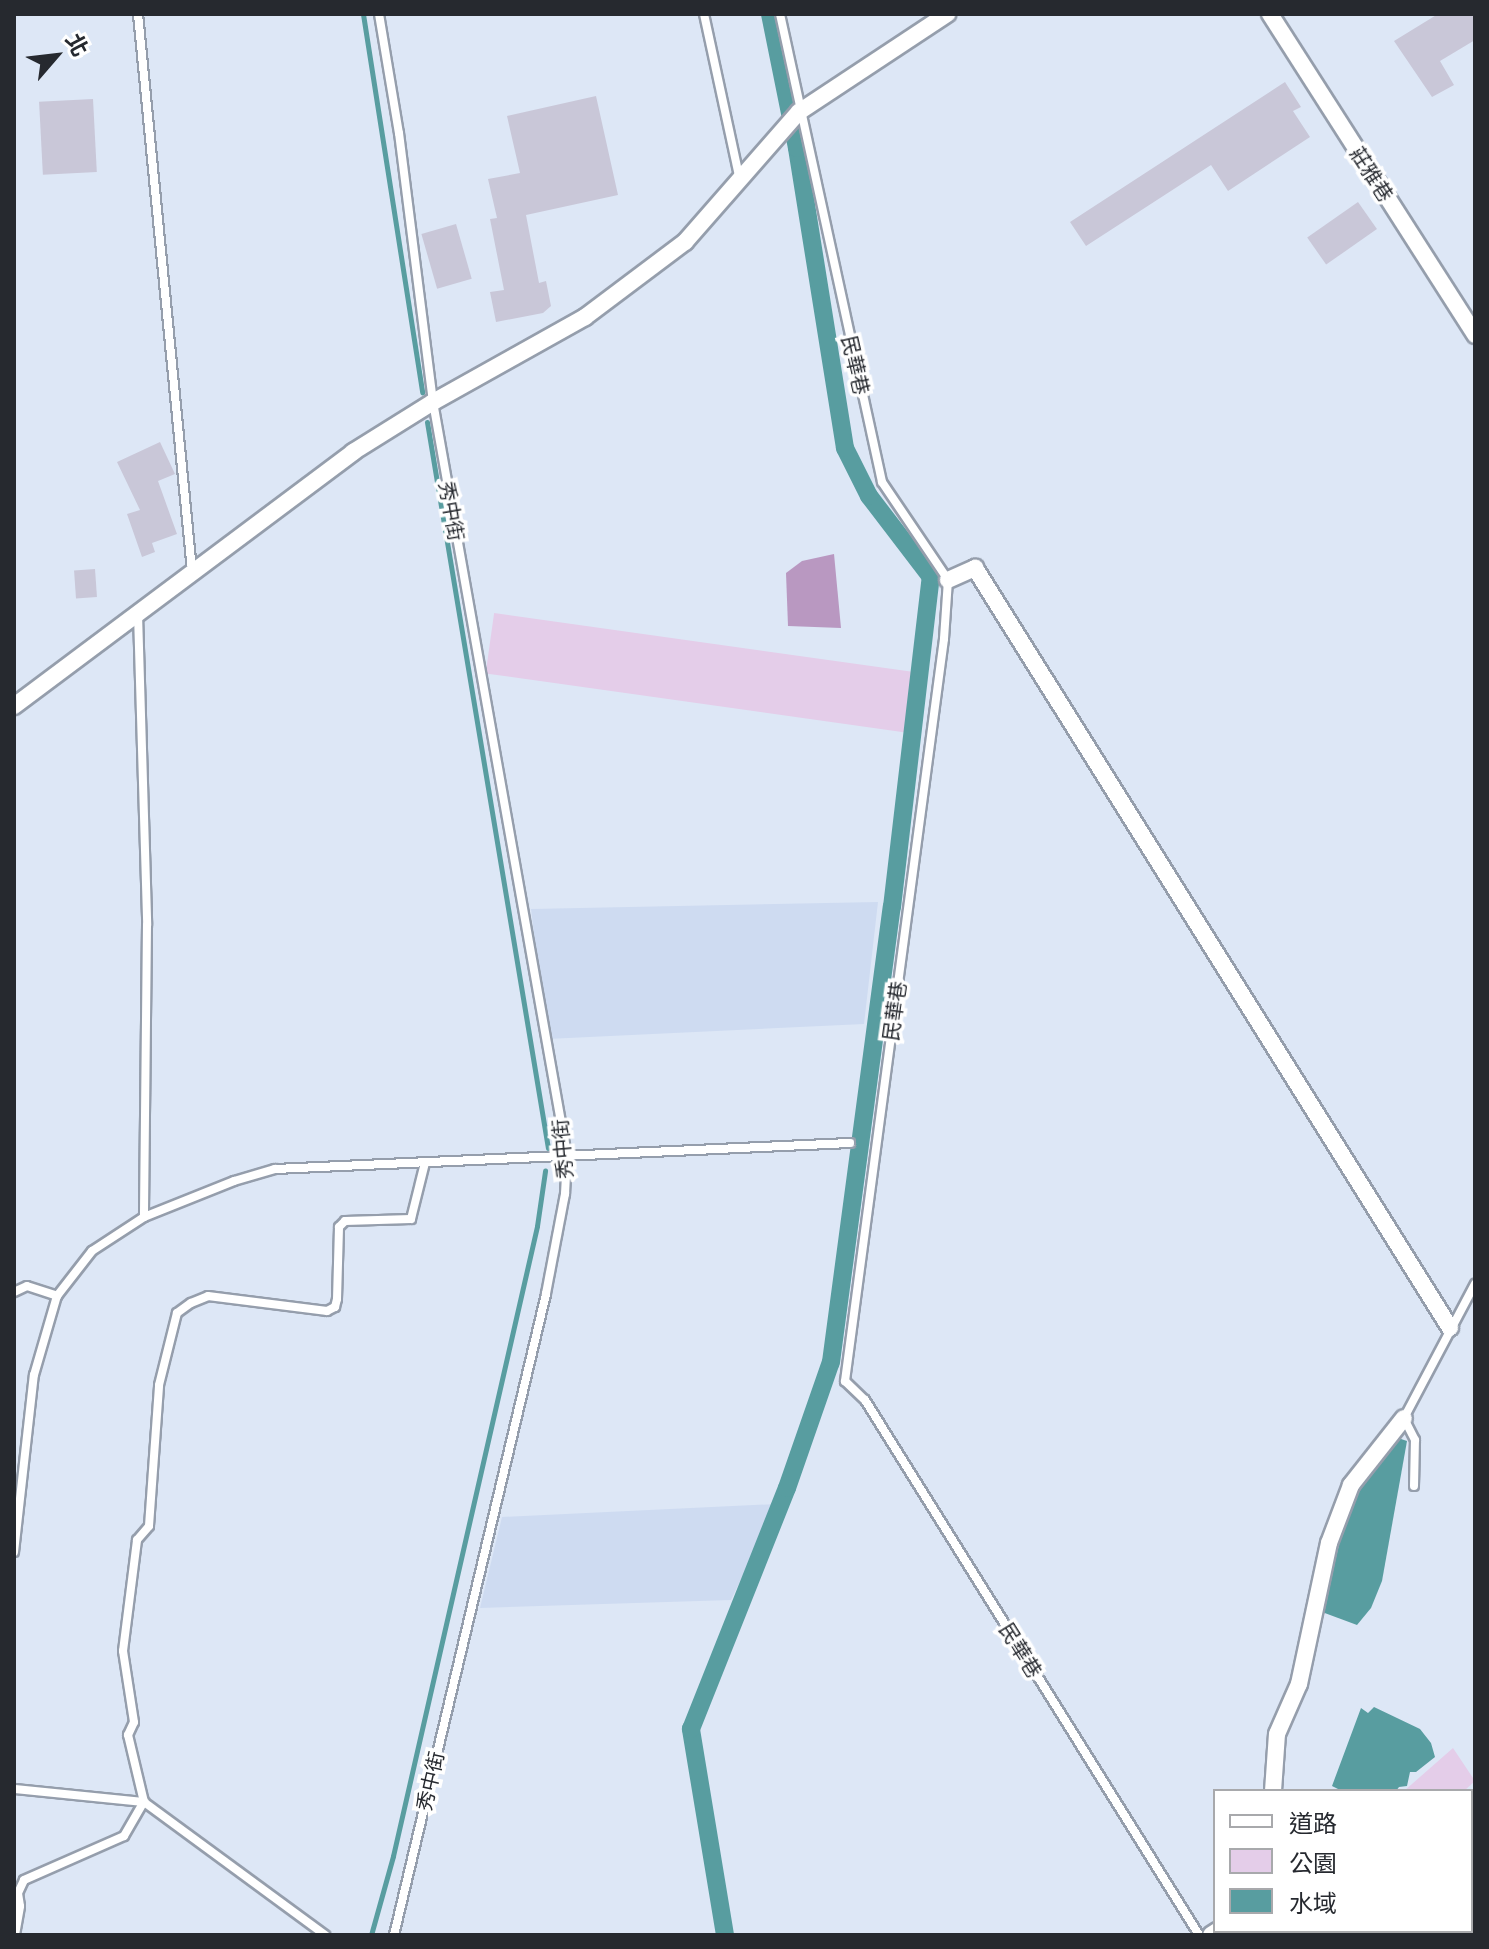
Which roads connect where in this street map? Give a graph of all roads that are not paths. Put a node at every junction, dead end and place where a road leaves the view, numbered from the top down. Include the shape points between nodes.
1 (138, 14) edge
2 (379, 14) edge
3 (704, 14) edge
4 (780, 14) edge
5 (947, 14) edge
6 (1270, 14) edge
7 (799, 112) junction
8 (740, 181) junction
9 (1475, 335) edge
10 (433, 402) junction
11 (192, 573) junction
12 (948, 580) junction
13 (137, 614) junction
14 (14, 706) edge
15 (850, 1143) dead end
16 (567, 1156) junction
17 (425, 1163) junction
18 (144, 1217) junction
19 (1475, 1284) edge
20 (14, 1292) edge
21 (57, 1296) junction
22 (1450, 1328) junction
23 (1404, 1418) junction
24 (1414, 1486) dead end
25 (14, 1552) edge
26 (14, 1789) edge
27 (1273, 1789) edge
28 (144, 1802) junction
29 (15, 1935) edge
30 (325, 1935) edge
31 (394, 1935) edge
32 (1199, 1935) edge

1 - 11 lane
2 - 10 lane, 秀中街
3 - 8 lane
4 - 7 lane, 民華巷
5 - 7 street
6 - 9 street, 莊雅巷
7 - 8 street
7 - 12 lane, 民華巷 via 882,482
8 - 10 street via 685,242 585,317
10 - 11 street via 353,452
10 - 16 lane, 秀中街
11 - 13 street
12 - 22 street via 975,568
12 - 32 lane, 民華巷 via 845,1381 865,1400
13 - 14 street
13 - 18 lane via 147,925
15 - 16 lane
16 - 17 lane
16 - 31 lane, 秀中街 via 546,1294
17 - 18 lane via 275,1169
17 - 28 lane via 411,1219 345,1221 339,1227 335,1307 327,1311 208,1296 177,1313 159,1385 149,1526 137,1540 123,1651 134,1722 128,1735
18 - 21 lane via 92,1251
19 - 22 lane
20 - 21 lane via 27,1286
21 - 25 lane via 34,1375
22 - 23 lane
23 - 24 lane via 1415,1440
23 - 27 street via 1351,1485 1329,1543 1299,1684 1277,1734
26 - 28 lane
28 - 29 lane via 124,1836 24,1880
28 - 30 lane

